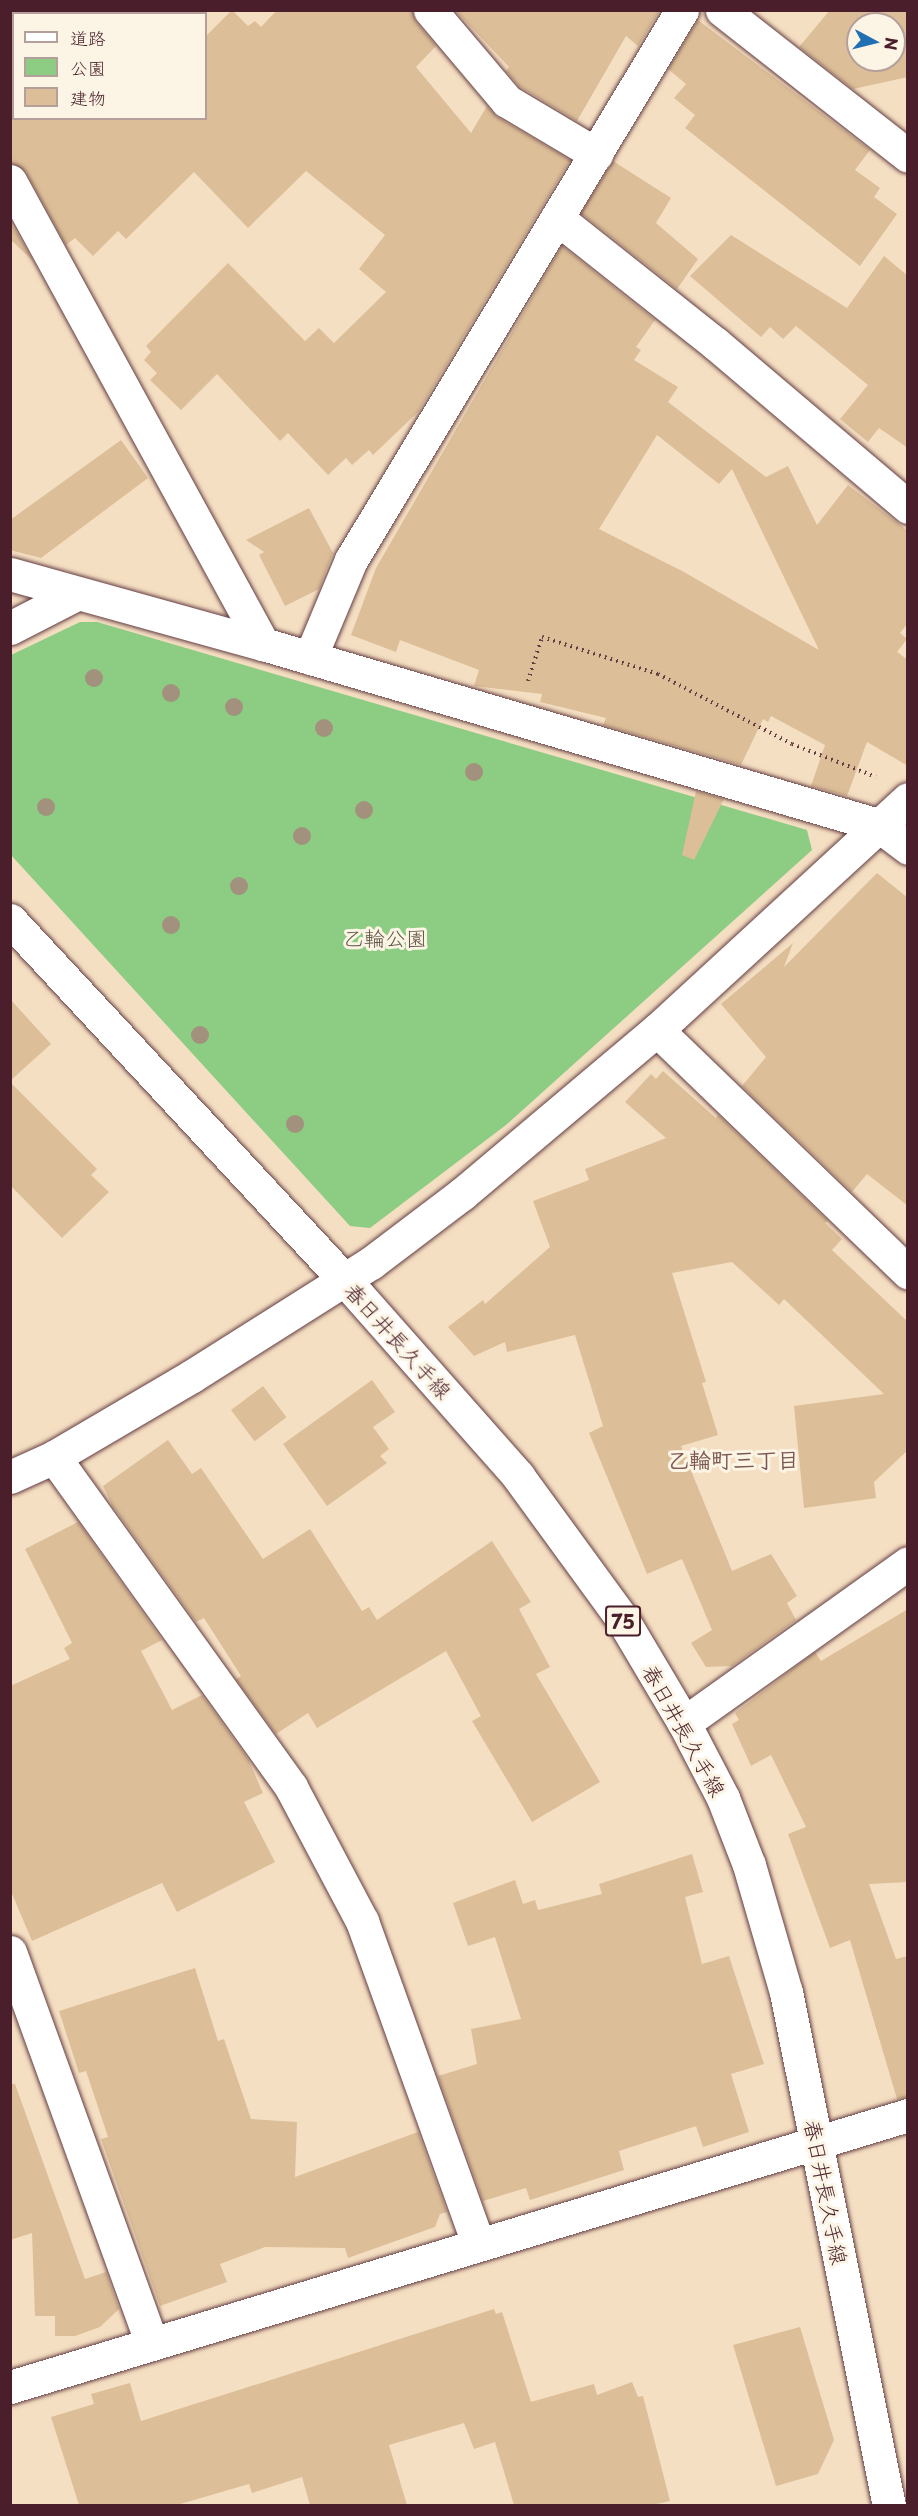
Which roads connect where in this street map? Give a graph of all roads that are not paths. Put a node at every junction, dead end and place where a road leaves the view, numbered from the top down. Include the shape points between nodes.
1 (430, 10) edge
2 (682, 10) edge
3 (722, 10) edge
4 (596, 154) junction
5 (908, 156) edge
6 (10, 181) edge
7 (557, 218) junction
8 (908, 507) edge
9 (10, 574) edge
10 (78, 594) junction
11 (10, 628) edge
12 (263, 644) junction
13 (310, 658) junction
14 (897, 790) edge
15 (878, 825) junction
16 (908, 848) edge
17 (10, 920) edge
18 (657, 1030) junction
19 (908, 1272) edge
20 (344, 1279) junction
21 (54, 1457) junction
22 (10, 1477) edge
23 (908, 1563) edge
24 (684, 1723) junction
25 (10, 1952) edge
26 (908, 2115) edge
27 (817, 2143) junction
28 (478, 2243) junction
29 (151, 2342) junction
30 (10, 2387) edge
31 (889, 2505) edge

1 - 4 street via 507,101
2 - 4 street
3 - 5 street
4 - 7 street
6 - 12 street
7 - 8 street via 716,344
7 - 13 street via 351,560
9 - 10 street
10 - 11 street
10 - 12 street
12 - 13 street
13 - 15 street
14 - 15 street
15 - 16 street
15 - 18 street
17 - 20 street, 春日井長久手線 / 75
18 - 19 street
18 - 20 street via 462,1194
20 - 21 street via 192,1376
20 - 24 street, 春日井長久手線 / 75 via 518,1476 621,1617
21 - 22 street
21 - 28 street via 291,1786 362,1921
23 - 24 street
24 - 27 street, 春日井長久手線 / 75 via 723,1798 764,1913 786,1992
25 - 29 street
26 - 27 street
27 - 28 street
27 - 31 street, 春日井長久手線 / 75
28 - 29 street
29 - 30 street

